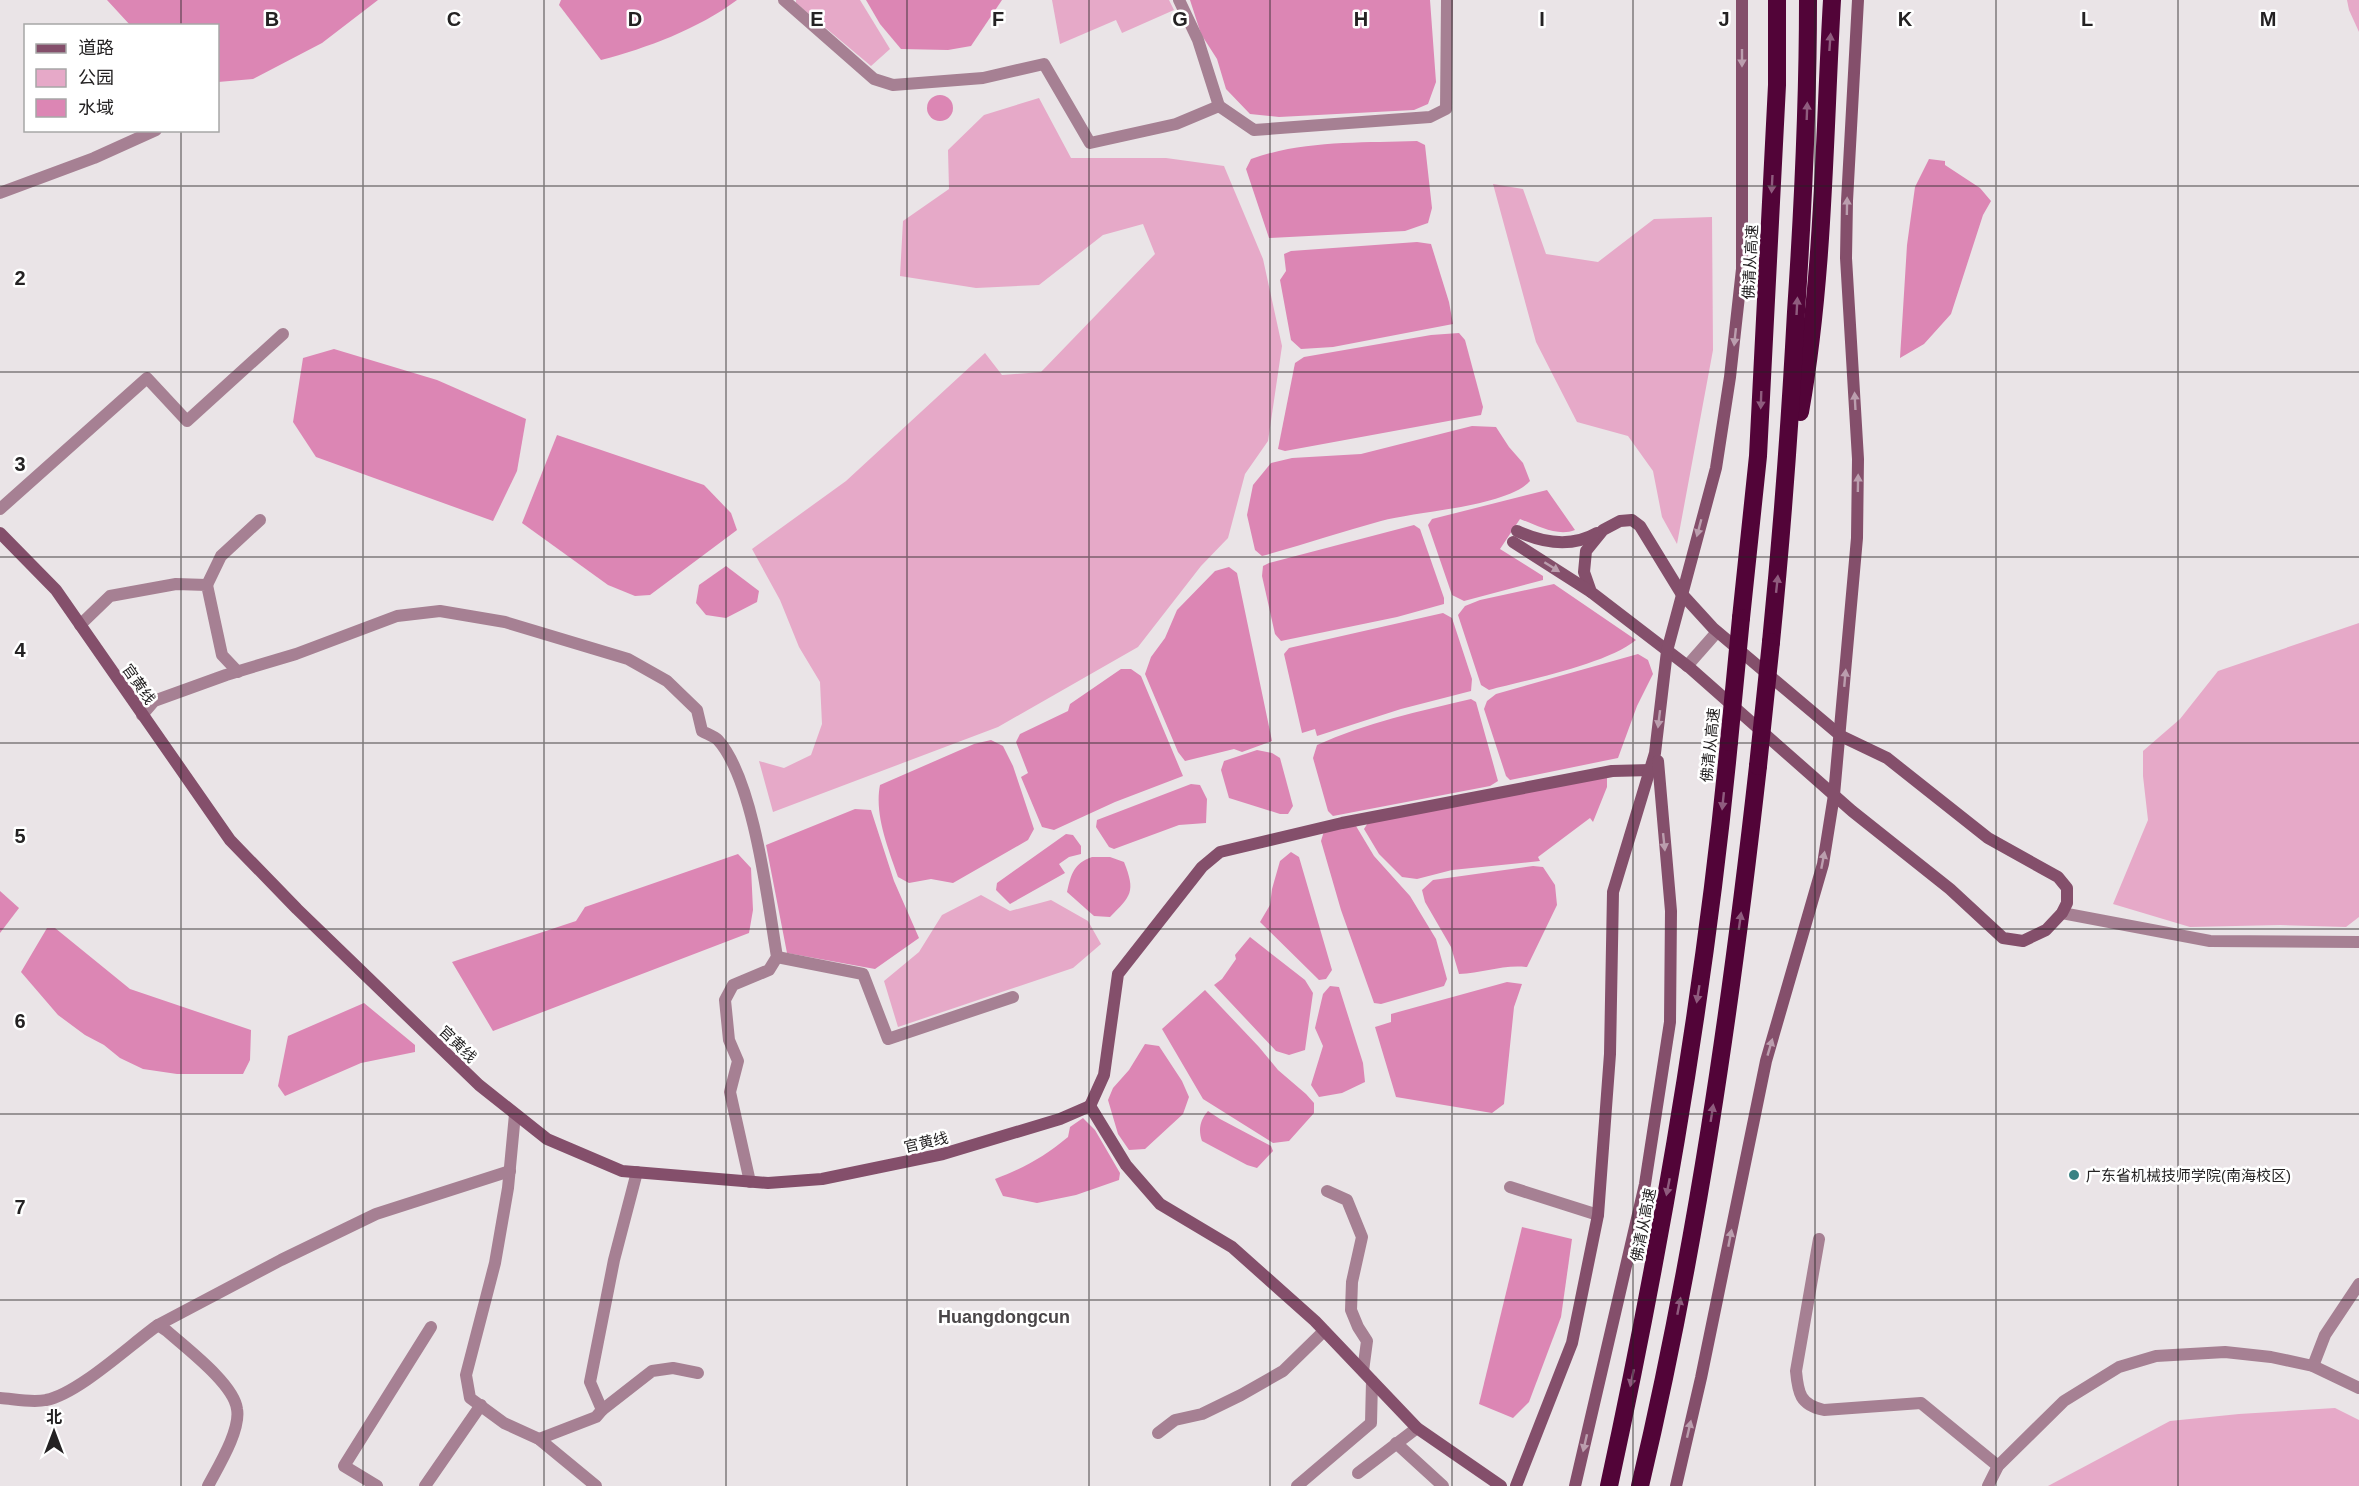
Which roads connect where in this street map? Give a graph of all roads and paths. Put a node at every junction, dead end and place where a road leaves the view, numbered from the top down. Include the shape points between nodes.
1 (784, 0) edge
2 (1179, 0) edge
3 (1447, 0) edge
4 (1742, 0) edge
5 (1769, 0) edge
6 (1777, 0) edge
7 (1808, 0) edge
8 (1832, 0) edge
9 (1858, 0) edge
10 (1778, 57) junction
11 (1219, 105) junction
12 (152, 132) edge
13 (0, 193) edge
14 (283, 334) dead end
15 (1785, 497) junction
16 (0, 509) edge
17 (260, 520) dead end
18 (1603, 530) junction
19 (0, 533) edge
20 (207, 585) junction
21 (1591, 592) junction
22 (1681, 593) junction
23 (80, 625) junction
24 (1718, 632) junction
25 (1667, 651) junction
26 (1687, 666) junction
27 (238, 672) junction
28 (142, 715) junction
29 (1840, 736) junction
30 (1657, 742) junction
31 (1651, 770) junction
32 (1834, 795) junction
33 (2062, 913) junction
34 (2359, 942) edge
35 (777, 957) junction
36 (1013, 997) dead end
37 (1090, 1106) junction
38 (515, 1114) junction
39 (510, 1171) junction
40 (637, 1172) junction
41 (750, 1182) junction
42 (1509, 1187) dead end
43 (1327, 1191) dead end
44 (1598, 1215) junction
45 (1819, 1239) dead end
46 (2359, 1284) edge
47 (158, 1325) junction
48 (431, 1327) dead end
49 (1324, 1331) junction
50 (2313, 1366) junction
51 (1363, 1371) junction
52 (699, 1373) dead end
53 (1372, 1381) junction
54 (2359, 1388) edge
55 (0, 1398) edge
56 (481, 1406) junction
57 (602, 1410) junction
58 (1417, 1428) junction
59 (1158, 1433) dead end
60 (539, 1439) junction
61 (1396, 1443) junction
62 (1998, 1466) junction
63 (1358, 1473) dead end
64 (1609, 1481) edge
65 (208, 1486) edge
66 (377, 1486) edge
67 (425, 1486) edge
68 (596, 1486) edge
69 (1297, 1486) edge
70 (1443, 1486) edge
71 (1501, 1486) edge
72 (1516, 1486) edge
73 (1575, 1486) edge
74 (1640, 1486) edge
75 (1676, 1486) edge
76 (1988, 1486) edge

1 - 11 street via 874,79 893,85 983,78 1044,64 1090,143 1176,124
2 - 11 street via 1198,40
3 - 11 street via 1446,108 1430,117 1254,130
4 -> 22 street via 1742,269 1716,468
5 - 10 highway
6 - 10 highway, 佛清从高速
15 -> 7 highway via 1805,160
15 -> 8 highway via 1809,358
29 -> 9 street via 1857,538 1858,459 1846,258
10 -> 64 highway, 佛清从高速, bridge via 1758,456 1707,936 1672,1169
12 - 13 street
14 - 16 street via 187,422 147,378
74 -> 15 highway, bridge via 1676,1323 1735,958
17 - 20 street via 221,556
18 - 21 street via 1591,543 1584,561
18 -> 21 street via 1578,541 1556,543 1515,537
18 - 22 street via 1620,521 1632,520 1640,526
19 - 23 street, 官黄线 via 56,590
20 - 23 street via 176,584 110,596
20 - 27 street via 222,655
21 - 25 street
22 - 24 street
22 - 25 street
23 - 28 street, 官黄线
24 - 26 street
24 - 29 street
25 - 26 street
25 -> 30 street
26 - 32 street
27 - 28 street via 153,701
27 - 35 street via 398,616 440,611 505,622 628,659 667,681 697,710 702,731 717,739 731,760 752,819
28 - 38 street, 官黄线 via 230,840 479,1085
29 - 32 street
29 - 33 street via 1887,758 1988,838 2058,878 2067,888
30 - 31 street
30 -> 73 street via 1671,911 1670,1022 1645,1184
31 - 37 street via 1612,771 1342,823 1220,852 1202,867 1118,974 1104,1076
31 - 44 street via 1613,892 1610,1054
32 - 33 street via 1950,889 2003,938 2023,941 2046,930
75 -> 32 street via 1766,1061 1823,864
33 - 34 street via 2210,941
35 - 36 street via 863,974 888,1039
35 - 41 street via 769,970 733,985 725,1000 729,1040 738,1061 730,1092
37 - 41 street, 官黄线 via 1060,1119 943,1154 822,1179
37 - 49 street via 1126,1165 1160,1204 1232,1246
38 - 39 street
38 - 40 street, 官黄线 via 547,1139 622,1171
39 - 47 street via 376,1214
39 - 56 street via 495,1263 466,1375 470,1398
40 - 41 street, 官黄线
40 - 57 street via 614,1260 590,1382
42 - 44 street
43 - 51 street via 1347,1200 1362,1237 1351,1310 1367,1341
44 - 72 street via 1572,1343
45 - 62 street via 1796,1371 1803,1400 1824,1410 1921,1403
46 - 50 street via 2325,1335
47 - 55 street via 59,1396 44,1401
47 - 65 street via 228,1387 238,1409 233,1433
48 - 66 street via 344,1466
49 - 51 street
49 - 59 street via 1283,1371 1202,1414 1175,1420
50 - 54 street
50 - 62 street via 2225,1352 2156,1356 2119,1367 2064,1401
51 - 53 street
52 - 57 street via 673,1368 652,1371
53 - 58 street
53 - 69 street via 1371,1423
56 - 60 street via 504,1423
56 - 67 street
57 - 60 street via 596,1417
58 - 61 street
58 - 71 street
60 - 68 street
61 - 63 street
61 - 70 street
62 - 76 street

